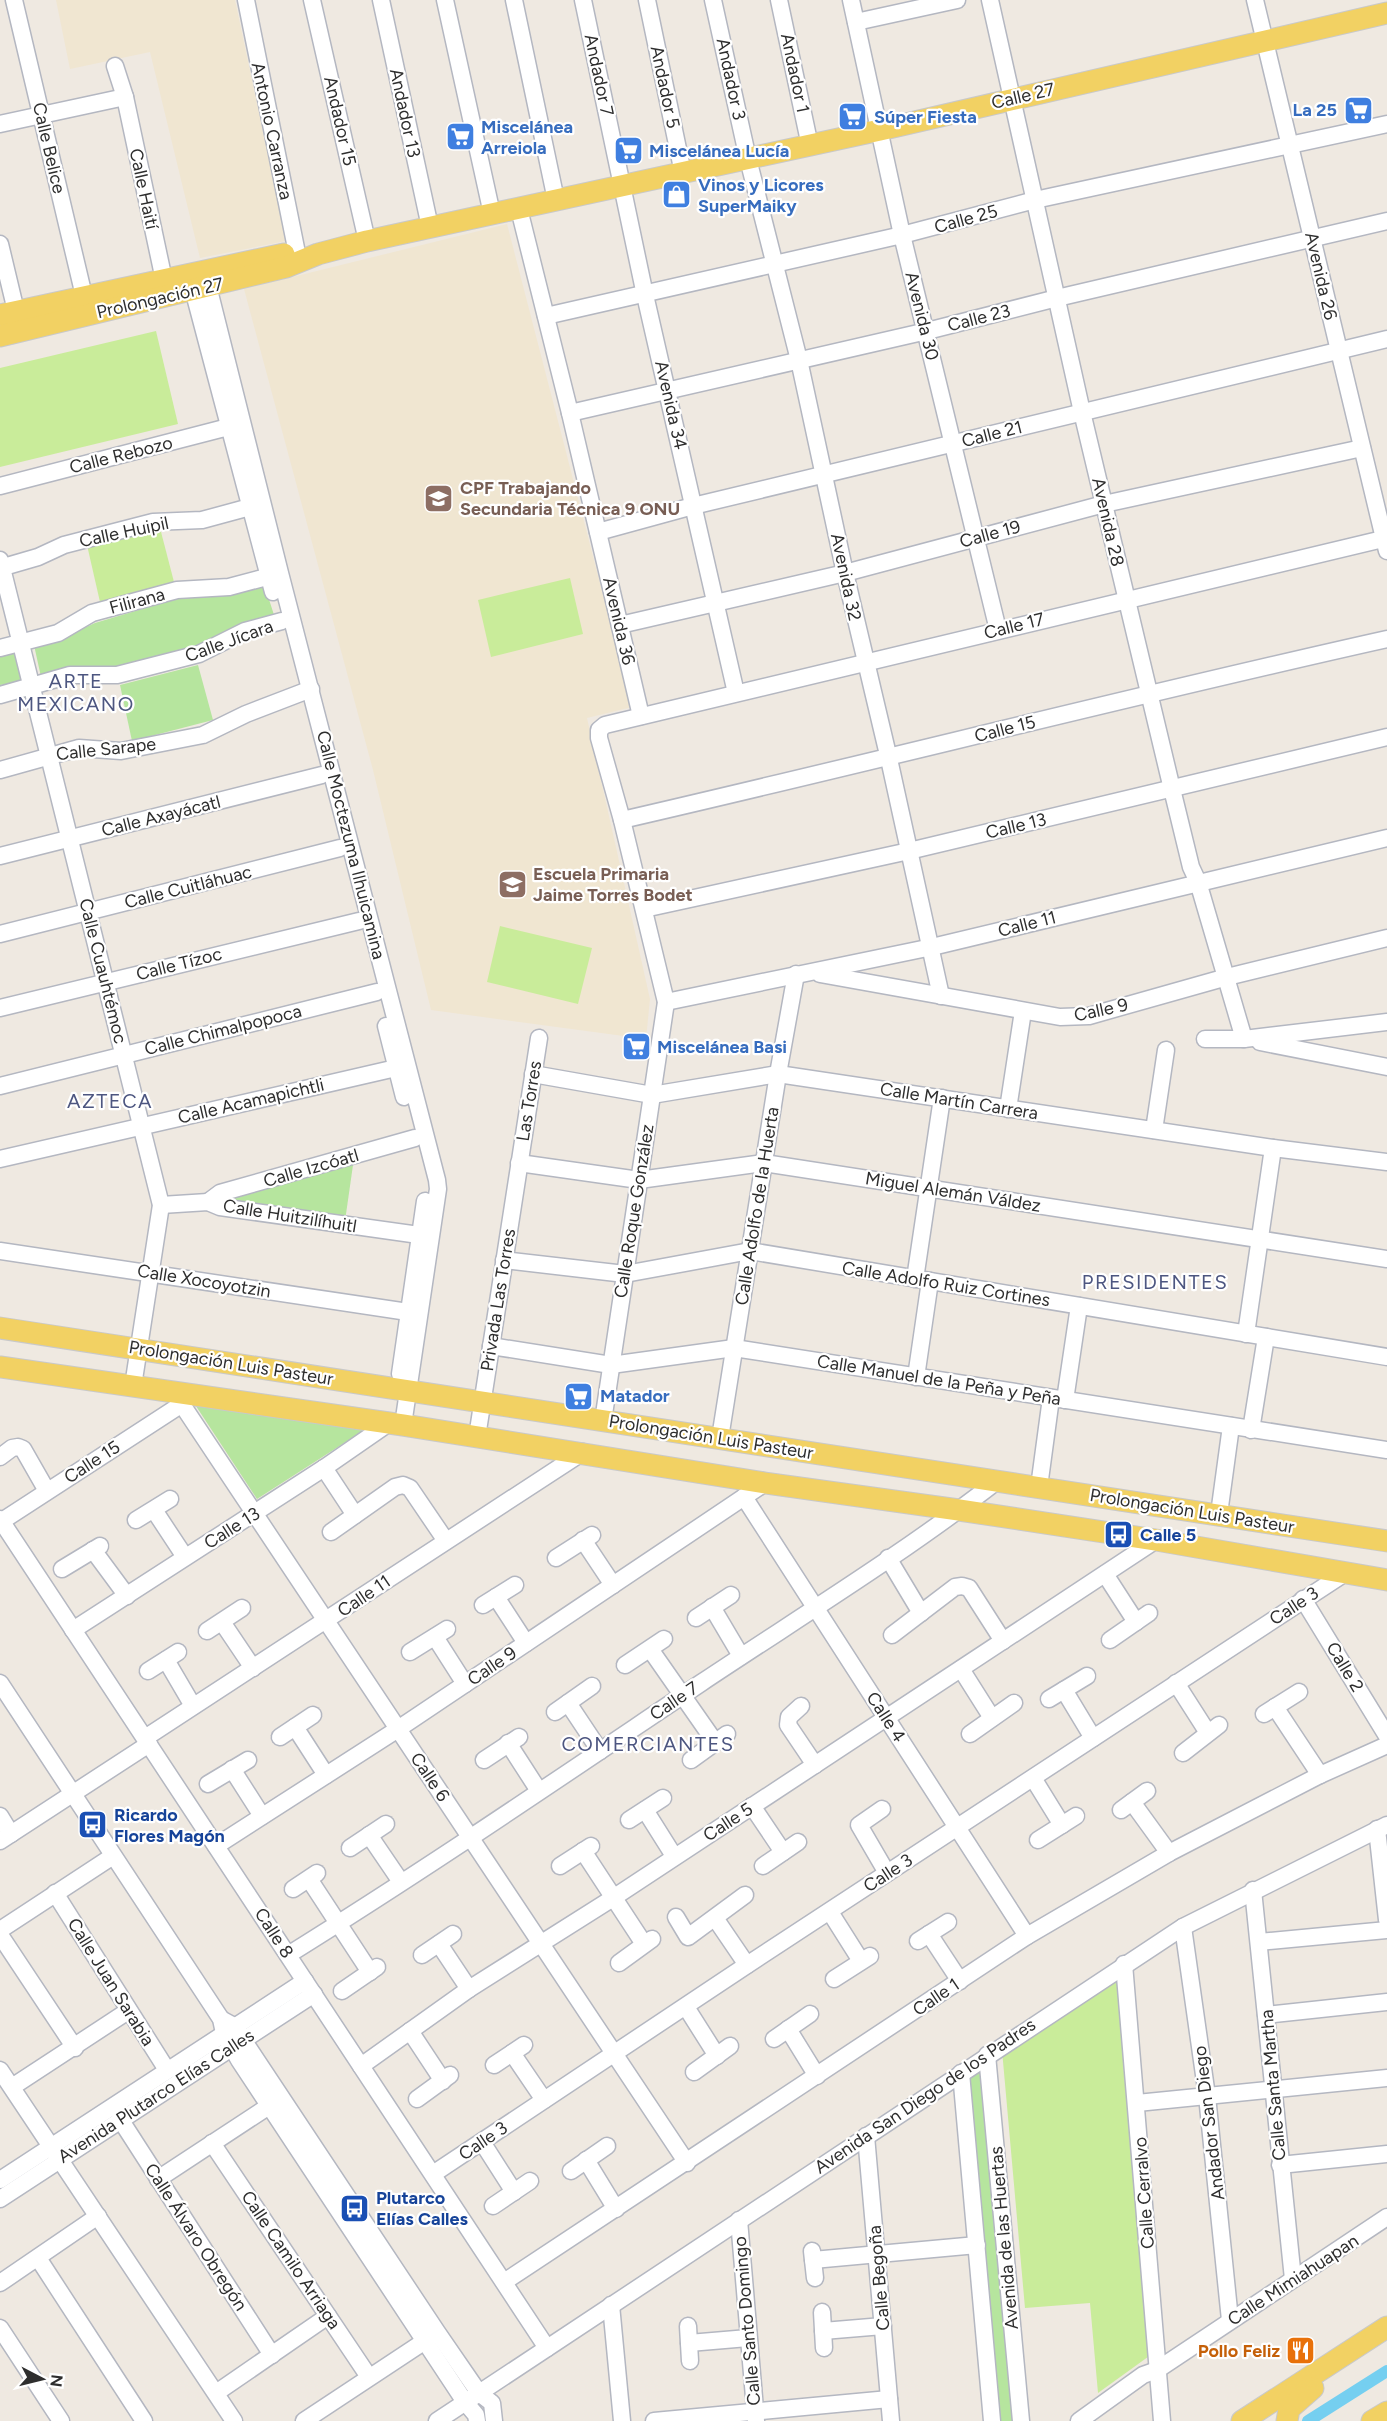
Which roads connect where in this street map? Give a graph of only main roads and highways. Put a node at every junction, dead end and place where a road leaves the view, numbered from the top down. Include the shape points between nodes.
1 (1387, 12) edge
2 (519, 209) joint
3 (199, 280) junction
4 (8, 313) edge
5 (0, 336) edge
6 (0, 1328) edge
7 (0, 1367) edge
8 (1387, 1542) edge
9 (1387, 1580) edge
10 (1387, 2327) edge
11 (1368, 2340) junction
12 (1242, 2421) edge
13 (1287, 2421) edge

1 - 2 main road, Calle 27
2 - 3 main road, Prolongación 27
3 - 4 main road, Prolongación 27 via 164,280
3 - 5 main road, Prolongación 27
6 - 8 main road, Prolongación Luis Pasteur
7 - 9 main road, Prolongación Luis Pasteur via 133,1386 178,1398 583,1452 765,1483 1156,1540
10 - 11 main road
11 - 12 main road
11 - 13 main road via 1356,2355 1295,2402

